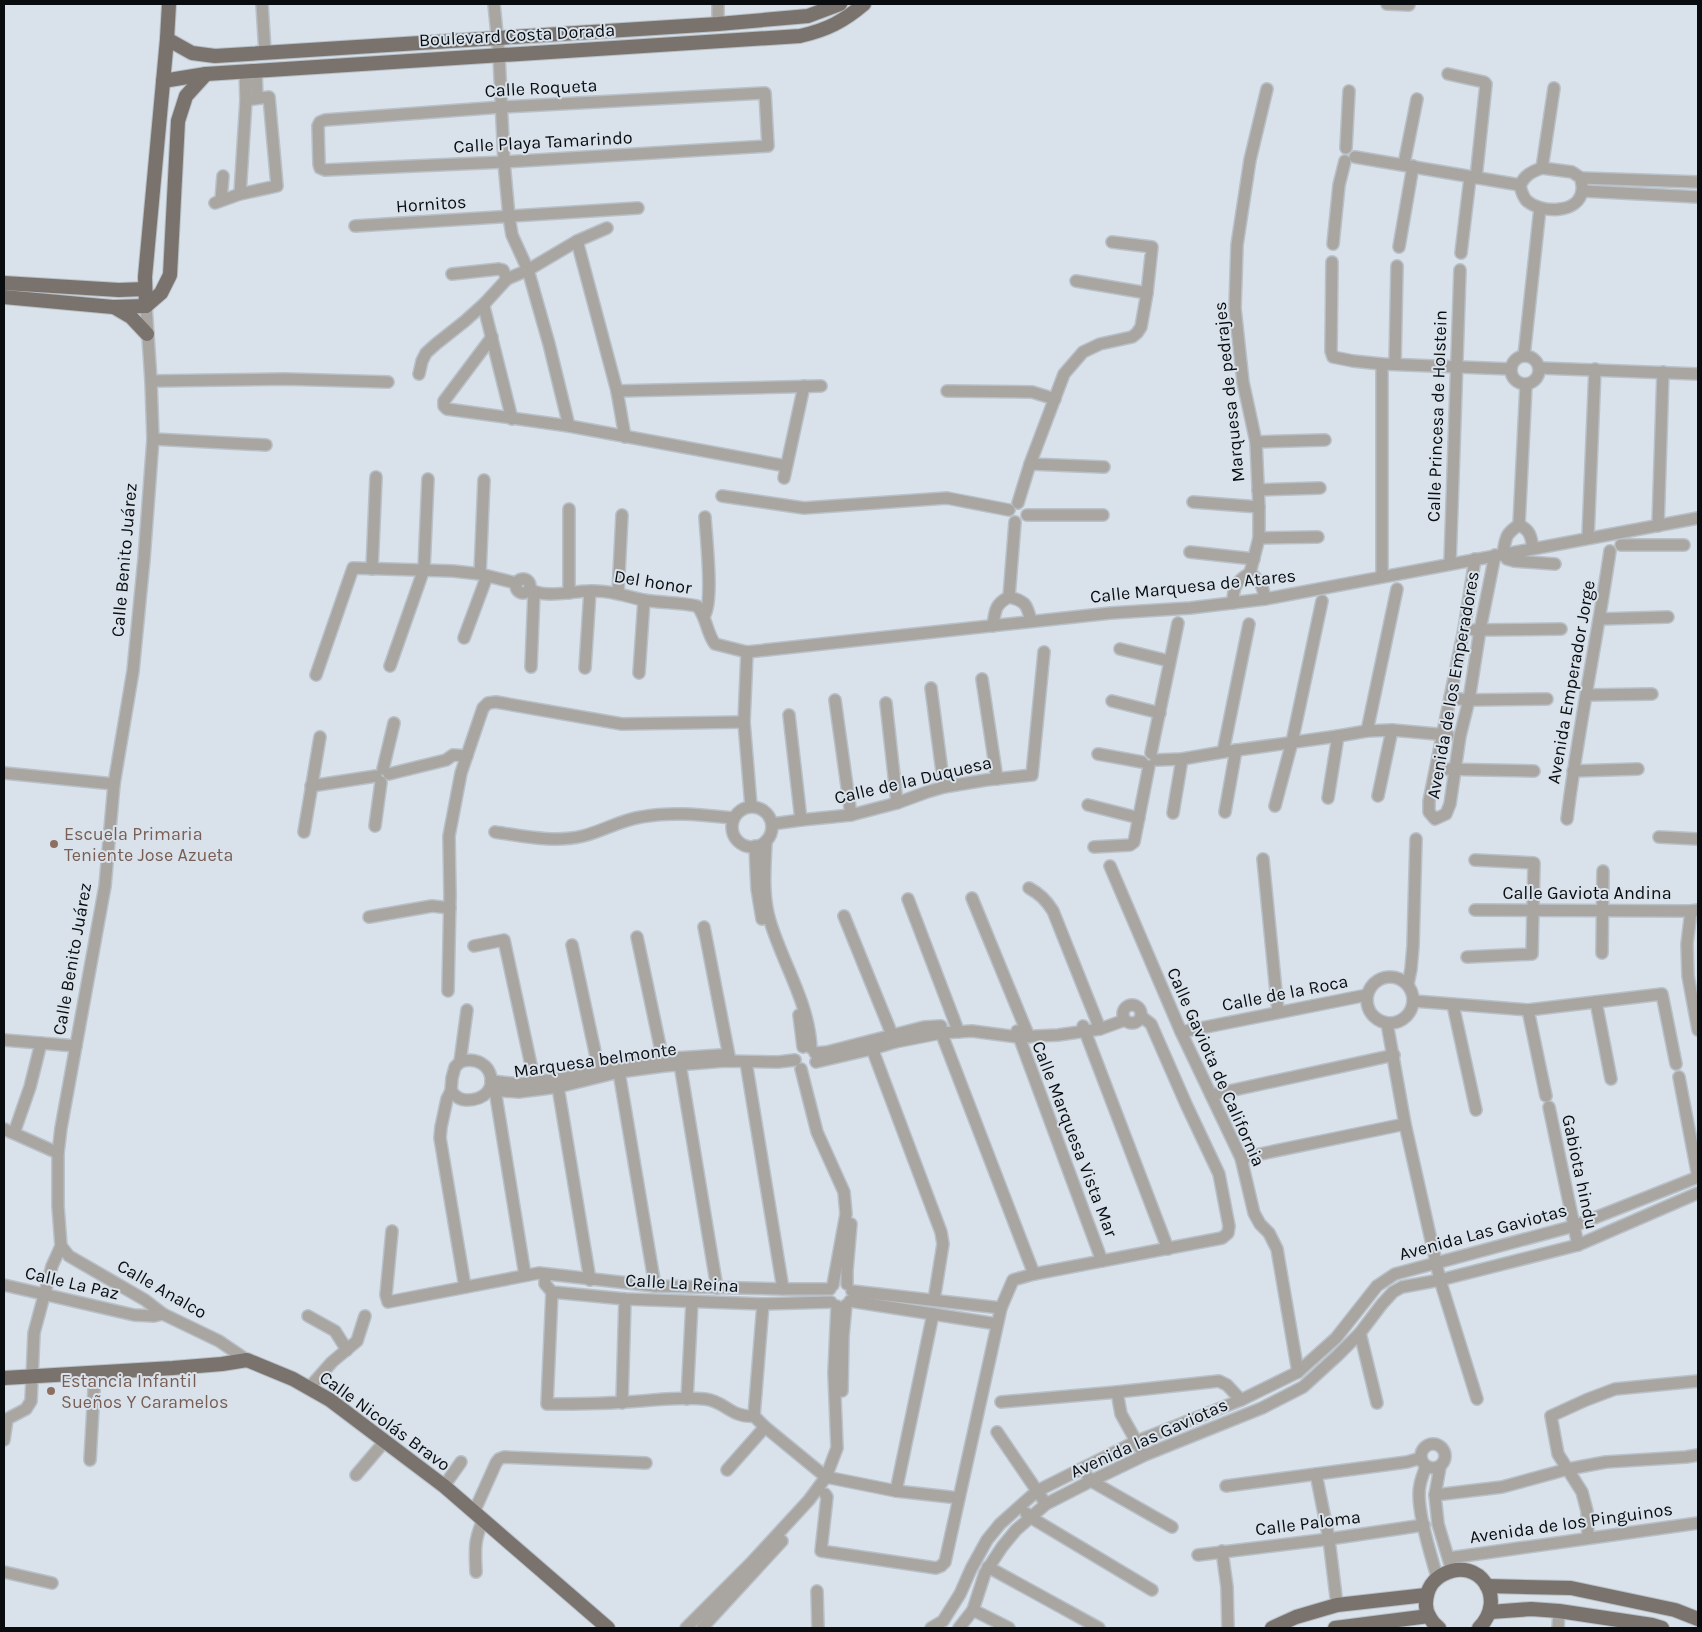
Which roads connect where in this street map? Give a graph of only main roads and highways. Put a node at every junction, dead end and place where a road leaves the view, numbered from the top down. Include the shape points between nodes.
1 (169, 4) edge
2 (840, 4) edge
3 (864, 4) edge
4 (808, 10) edge
5 (167, 39) junction
6 (290, 51) junction
7 (256, 71) junction
8 (206, 74) junction
9 (163, 81) junction
10 (170, 275) junction
11 (4, 282) edge
12 (145, 283) junction
13 (4, 298) edge
14 (114, 306) junction
15 (146, 306) junction
16 (147, 334) road end
17 (4, 1378) edge
18 (1487, 1586) junction
19 (1426, 1595) junction
20 (1490, 1612) junction
21 (1429, 1616) junction
22 (1698, 1619) edge
23 (1408, 1624) edge
24 (1655, 1627) edge
25 (608, 1628) edge
26 (1272, 1628) edge
27 (1335, 1628) edge
28 (1439, 1628) edge
29 (1478, 1628) edge

1 - 5 main road, Calle Benito Juárez
2 - 4 main road, Boulevard Costa Dorada
3 - 7 main road, Boulevard Costa Dorada via 838,24 800,36
4 - 6 main road, Boulevard Costa Dorada via 718,24
5 - 6 main road, Boulevard Costa Dorada via 192,53 215,56
5 - 9 main road, Calle Benito Juárez
6 - 7 main road via 290,62 272,64
7 - 8 main road, Boulevard Costa Dorada
8 - 9 main road, Boulevard Costa Dorada
8 - 10 main road via 186,96 178,121
9 - 12 main road, Calle Benito Juárez
10 - 12 main road via 160,272
10 - 15 main road via 161,293
11 - 12 main road via 119,290
12 - 15 main road, Calle Benito Juárez
13 - 14 main road
14 - 15 main road
14 - 16 main road via 131,317
17 - 25 main road, Calle Nicolás Bravo via 173,1368 247,1360 293,1379 330,1400 444,1486
18 - 19 main road via 1472,1572 1450,1564
18 - 20 main road via 1491,1594
18 - 22 main road via 1571,1588 1675,1610
19 - 21 main road
19 - 26 main road via 1337,1605
20 - 24 main road via 1559,1611
20 - 29 main road
21 - 23 main road
21 - 28 main road
23 - 27 main road

